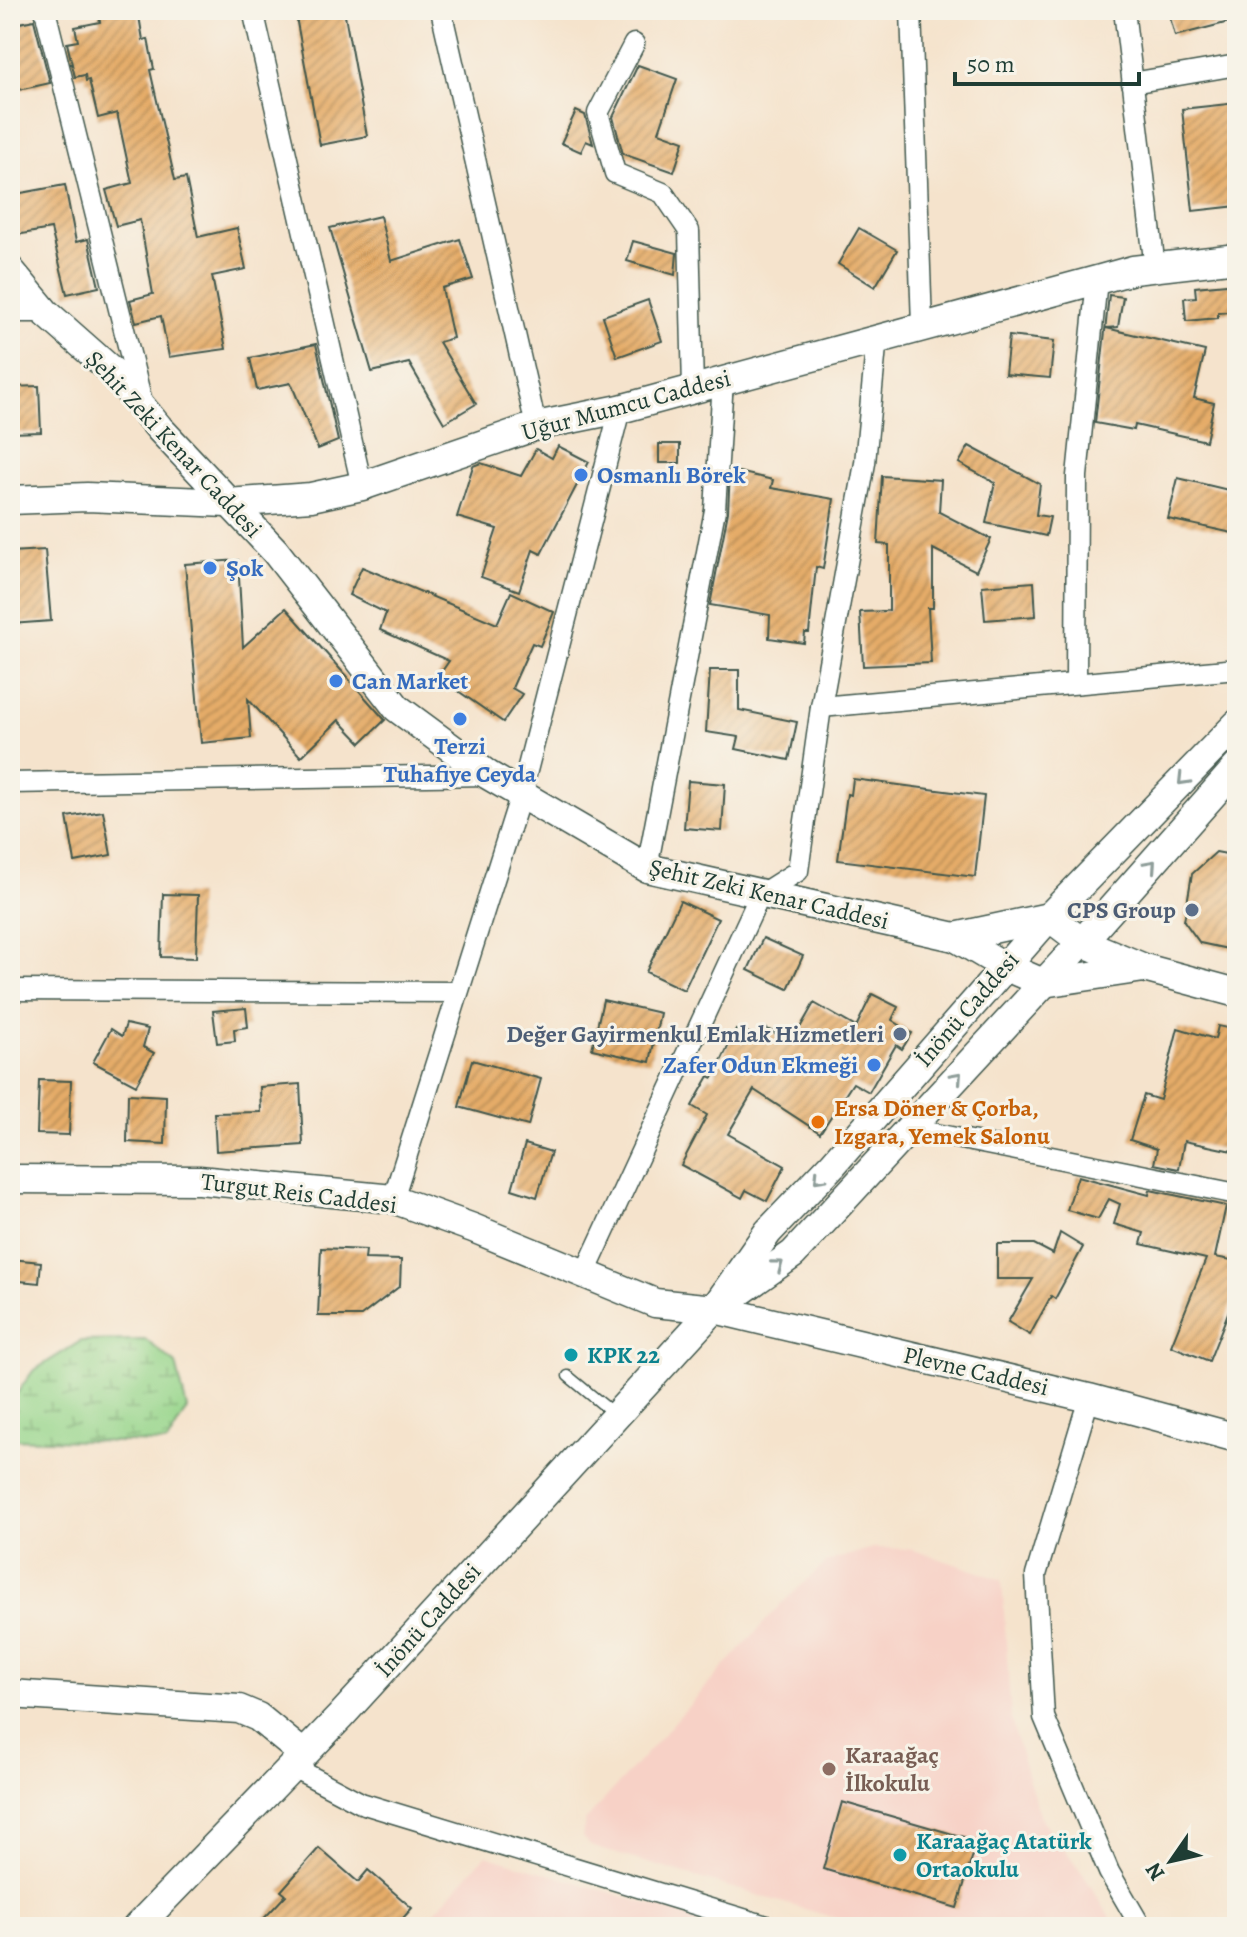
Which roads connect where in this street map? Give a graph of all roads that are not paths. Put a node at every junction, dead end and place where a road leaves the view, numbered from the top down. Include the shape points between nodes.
1 (45, 10) edge
2 (253, 10) edge
3 (441, 10) edge
4 (911, 10) edge
5 (1124, 10) edge
6 (634, 44) dead end
7 (1237, 65) edge
8 (1132, 83) junction
9 (1237, 258) edge
10 (1155, 268) junction
11 (10, 270) edge
12 (1097, 280) junction
13 (10, 312) edge
14 (45, 312) junction
15 (922, 325) junction
16 (877, 336) junction
17 (723, 380) junction
18 (693, 388) junction
19 (620, 409) junction
20 (145, 412) junction
21 (536, 426) junction
22 (362, 486) junction
23 (10, 500) edge
24 (227, 503) junction
25 (1237, 669) edge
26 (1076, 682) junction
27 (821, 707) junction
28 (1237, 724) edge
29 (1237, 767) edge
30 (488, 775) junction
31 (10, 783) edge
32 (521, 794) junction
33 (647, 868) junction
34 (760, 895) junction
35 (1049, 917) junction
36 (955, 937) junction
37 (1082, 942) junction
38 (1004, 966) junction
39 (1144, 968) junction
40 (1043, 983) junction
41 (10, 990) edge
42 (457, 992) junction
43 (1237, 993) edge
44 (911, 1129) junction
45 (10, 1179) edge
46 (1237, 1194) edge
47 (393, 1199) junction
48 (584, 1275) junction
49 (714, 1309) junction
50 (568, 1376) dead end
51 (1089, 1398) junction
52 (615, 1414) junction
53 (1237, 1438) edge
54 (10, 1694) edge
55 (297, 1760) junction
56 (137, 1927) edge
57 (770, 1927) edge
58 (1141, 1927) edge

1 - 20 street
2 - 22 street
3 - 21 street
4 - 15 street
5 - 8 street
6 - 18 street via 598,113 615,173 663,193 689,231
7 - 8 street
8 - 10 street
9 - 10 street, Uğur Mumcu Caddesi
10 - 12 street, Uğur Mumcu Caddesi
11 - 14 street, Şehit Zeki Kenar Caddesi
12 - 15 street, Uğur Mumcu Caddesi
12 - 26 street via 1077,476
13 - 14 street
14 - 20 street, Şehit Zeki Kenar Caddesi via 113,372
15 - 16 street, Uğur Mumcu Caddesi
16 - 17 street, Uğur Mumcu Caddesi
16 - 27 street via 865,463
17 - 18 street, Uğur Mumcu Caddesi
17 - 33 street via 715,510
18 - 19 street, Uğur Mumcu Caddesi
19 - 21 street, Uğur Mumcu Caddesi
19 - 32 street
20 - 24 street, Şehit Zeki Kenar Caddesi
21 - 22 street, Uğur Mumcu Caddesi
22 - 24 street, Uğur Mumcu Caddesi via 311,497
23 - 24 street, Uğur Mumcu Caddesi via 87,497
24 - 30 street, Şehit Zeki Kenar Caddesi via 275,551 397,708
25 - 26 street
26 - 27 street
27 - 34 street via 798,871
28 -> 35 street, İnönü Caddesi
37 -> 29 street, İnönü Caddesi
30 - 31 street
30 - 32 street, Şehit Zeki Kenar Caddesi
32 - 33 street, Şehit Zeki Kenar Caddesi
32 - 42 street
33 - 34 street, Şehit Zeki Kenar Caddesi
34 - 36 street, Şehit Zeki Kenar Caddesi
34 - 48 street
35 - 36 street
35 - 37 street
35 - 38 street, İnönü Caddesi
36 - 38 street
37 - 39 street
37 - 40 street, İnönü Caddesi
38 - 40 street
38 -> 49 street, İnönü Caddesi via 768,1232
39 - 40 street
39 - 43 street
44 -> 40 street, İnönü Caddesi
41 - 42 street
42 - 47 street
44 - 46 street
49 -> 44 street, İnönü Caddesi via 793,1254
45 - 47 street, Turgut Reis Caddesi via 199,1180
47 - 48 street, Turgut Reis Caddesi
48 - 49 street, Turgut Reis Caddesi via 655,1303
49 - 51 street, Plevne Caddesi
49 - 52 street, İnönü Caddesi
50 - 52 lane
51 - 53 street, Plevne Caddesi
51 - 58 street via 1036,1575 1044,1717 1109,1872
52 - 55 street, İnönü Caddesi
54 - 55 street via 239,1709 258,1717
55 - 56 street, İnönü Caddesi
55 - 57 street via 361,1803

